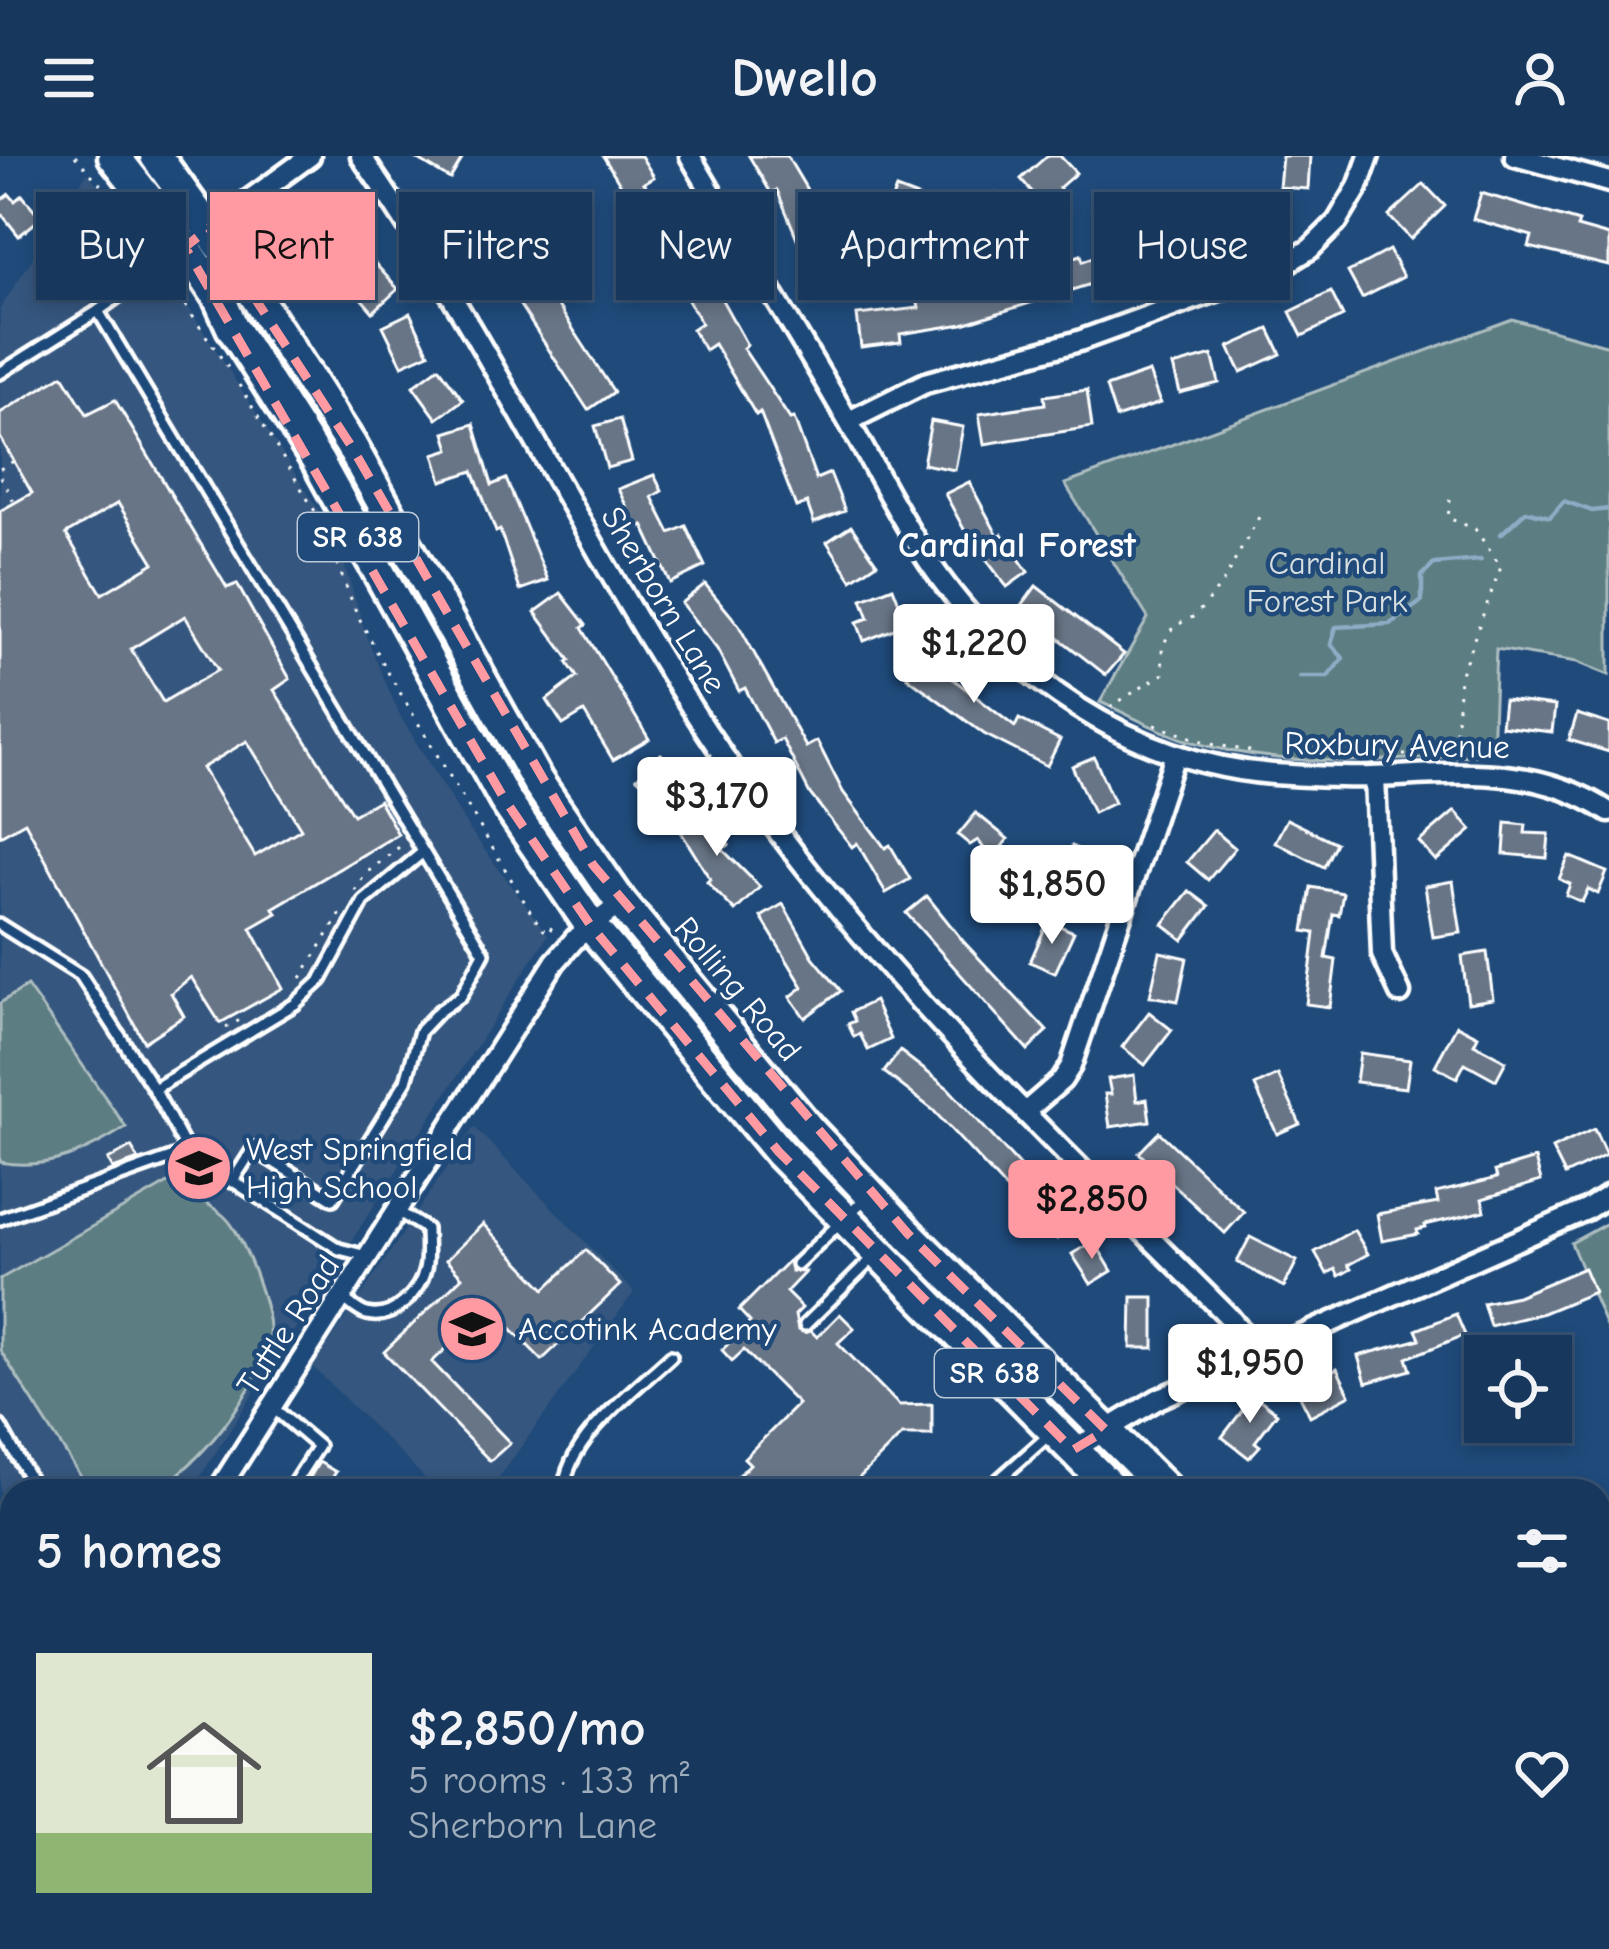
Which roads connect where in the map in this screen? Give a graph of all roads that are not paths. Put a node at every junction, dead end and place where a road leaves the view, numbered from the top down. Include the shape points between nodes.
1 (114, 156) edge
2 (156, 156) edge
3 (310, 156) edge
4 (361, 156) edge
5 (690, 156) edge
6 (1369, 156) edge
7 (1515, 156) edge
8 (1609, 182) edge
9 (197, 238) junction
10 (98, 311) junction
11 (0, 373) edge
12 (848, 421) junction
13 (1175, 754) junction
14 (1375, 777) junction
15 (1609, 812) edge
16 (423, 852) junction
17 (621, 903) junction
18 (0, 925) edge
19 (582, 934) junction
20 (1400, 993) dead end
21 (154, 1089) junction
22 (1025, 1112) junction
23 (188, 1152) junction
24 (232, 1182) junction
25 (870, 1194) junction
26 (1609, 1195) edge
27 (396, 1210) junction
28 (0, 1219) edge
29 (844, 1220) junction
30 (876, 1255) junction
31 (367, 1256) junction
32 (797, 1264) dead end
33 (341, 1297) junction
34 (805, 1325) dead end
35 (1259, 1353) junction
36 (671, 1356) dead end
37 (271, 1406) junction
38 (0, 1426) edge
39 (1106, 1430) junction
40 (1063, 1440) junction
41 (28, 1476) dead end
42 (225, 1479) edge
43 (297, 1479) edge
44 (565, 1479) edge
45 (1001, 1479) edge
46 (1102, 1479) edge
47 (1155, 1479) edge

1 - 9 main road, Rolling Road / SR 638
2 - 9 main road, Rolling Road / SR 638
3 - 9 street
4 - 22 street, Sherborn Lane via 460,306 625,601 742,782 873,950
5 - 12 street, Roxbury Avenue
6 - 12 street via 1337,222 1276,268 1079,340 925,383
7 - 8 street
9 - 10 lane
9 - 17 main road, Rolling Road / SR 638 via 350,444 537,781
9 - 19 main road, Rolling Road / SR 638
10 - 11 lane
10 - 16 lane
12 - 13 street, Roxbury Avenue via 927,560 986,634 1072,704
13 - 14 street, Roxbury Avenue via 1266,773
13 - 22 street via 1071,1066
14 - 15 street, Roxbury Avenue via 1521,776
14 - 20 street via 1382,954
16 - 21 lane via 364,902 321,980 295,1004
16 - 24 lane via 484,953 461,996 420,1031 406,1081 333,1199 253,1149
17 - 19 street, Tuttle Road
17 - 25 main road, Rolling Road / SR 638
18 - 21 lane via 81,976
19 - 27 street, Tuttle Road via 555,962
19 - 29 main road, Rolling Road / SR 638
21 - 23 lane
22 - 35 street, Sherborn Lane
23 - 24 lane
23 - 28 lane
24 - 31 lane via 339,1249
25 - 29 lane
25 - 39 main road, Rolling Road / SR 638
26 - 35 street
27 - 31 street, Tuttle Road
27 - 33 lane via 426,1229 427,1266 417,1289 375,1316
29 - 30 main road, Rolling Road / SR 638
29 - 32 lane
30 - 34 lane
30 - 40 main road, Rolling Road / SR 638
31 - 33 street, Tuttle Road
33 - 37 street, Tuttle Road
35 - 39 street
36 - 44 lane via 580,1444
37 - 42 street, Tuttle Road
37 - 43 lane via 318,1446
38 - 41 lane
39 - 40 street
39 - 47 main road, Rolling Road / SR 638
40 - 45 lane
40 - 46 main road, Rolling Road / SR 638

